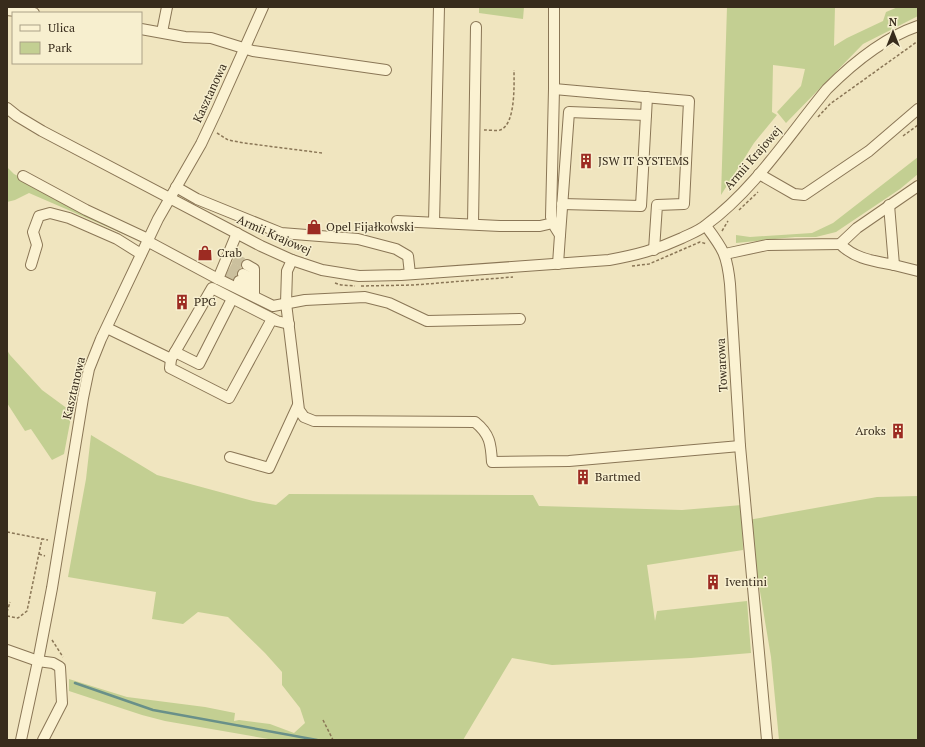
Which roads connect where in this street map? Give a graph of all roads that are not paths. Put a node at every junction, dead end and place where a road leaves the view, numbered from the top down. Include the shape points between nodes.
1 (167, 7) edge
2 (263, 7) edge
3 (439, 7) edge
4 (554, 7) edge
5 (7, 9) edge
6 (27, 12) edge
7 (476, 27) dead end
8 (917, 27) edge
9 (142, 29) edge
10 (162, 32) junction
11 (245, 48) junction
12 (386, 70) dead end
13 (554, 89) junction
14 (647, 97) junction
15 (7, 108) edge
16 (918, 109) edge
17 (646, 116) junction
18 (23, 176) dead end
19 (764, 177) junction
20 (918, 186) edge
21 (176, 187) junction
22 (918, 194) edge
23 (906, 195) junction
24 (169, 198) junction
25 (562, 204) junction
26 (890, 206) junction
27 (397, 220) dead end
28 (434, 222) junction
29 (553, 223) junction
30 (473, 224) junction
31 (706, 226) junction
32 (237, 233) junction
33 (560, 235) junction
34 (147, 240) junction
35 (840, 244) junction
36 (654, 250) junction
37 (141, 254) junction
38 (725, 254) junction
39 (292, 260) junction
40 (558, 264) junction
41 (31, 265) dead end
42 (894, 265) junction
43 (226, 267) junction
44 (918, 271) edge
45 (410, 274) junction
46 (254, 288) junction
47 (232, 298) junction
48 (286, 303) junction
49 (272, 319) junction
50 (520, 319) dead end
51 (289, 324) junction
52 (107, 328) junction
53 (173, 356) junction
54 (298, 405) junction
55 (740, 446) junction
56 (230, 457) dead end
57 (7, 650) edge
58 (38, 661) junction
59 (21, 740) edge
60 (43, 740) edge
61 (767, 740) edge

1 - 10 street
2 - 11 street, Kasztanowa
3 - 28 street
4 - 13 street
5 - 6 street
7 - 30 street
8 - 19 street, Armii Krajowej via 881,44 841,75 808,113
9 - 10 street
10 - 11 street via 186,38 211,38
11 - 12 street
11 - 21 street, Kasztanowa via 201,144
13 - 14 street
13 - 29 street via 551,218
14 - 17 street
14 - 36 street via 689,101 684,204 657,205
15 - 24 street, Armii Krajowej via 42,131
16 - 19 street via 868,152 804,195 794,194
17 - 25 street via 641,206
17 - 25 street via 569,112
18 - 34 street
19 - 31 street, Armii Krajowej
20 - 23 street
21 - 24 street, Kasztanowa
21 - 45 street via 281,233 358,239 396,249 408,256
22 - 23 street
23 - 26 street
24 - 32 street, Armii Krajowej
24 - 34 street, Kasztanowa
25 - 33 street
26 - 35 street via 857,228
26 - 42 street
27 - 28 street
28 - 30 street
29 - 30 street via 540,226
29 - 33 street
31 - 36 street, Armii Krajowej
31 - 38 street, Towarowa
32 - 39 street, Armii Krajowej
32 - 43 street
33 - 40 street
34 - 37 street, Kasztanowa
34 - 43 street
35 - 38 street via 767,245
35 - 42 street via 861,258
36 - 40 street, Armii Krajowej via 609,260
37 - 41 street via 97,230 50,213 40,216 33,232 37,245
37 - 52 street, Kasztanowa
38 - 55 street, Towarowa via 730,284
39 - 45 street, Armii Krajowej via 322,270 349,275
39 - 48 street via 287,271
40 - 45 street, Armii Krajowej
42 - 44 street
43 - 46 street
46 - 46 street via 254,269 243,273
46 - 48 street via 273,306
47 - 49 street
47 - 53 street via 212,288
47 - 53 street via 199,364
48 - 50 street via 365,297 389,303 427,321
48 - 51 street
49 - 51 street
49 - 53 street via 230,398 170,368
51 - 54 street
52 - 53 street
52 - 58 street, Kasztanowa via 93,357 86,382
54 - 55 street via 304,417 314,421 475,422 488,437 492,462 568,461
54 - 56 street via 268,468
55 - 61 street, Towarowa
57 - 58 street
58 - 59 street, Kasztanowa
58 - 60 street via 53,663 60,667 62,702

